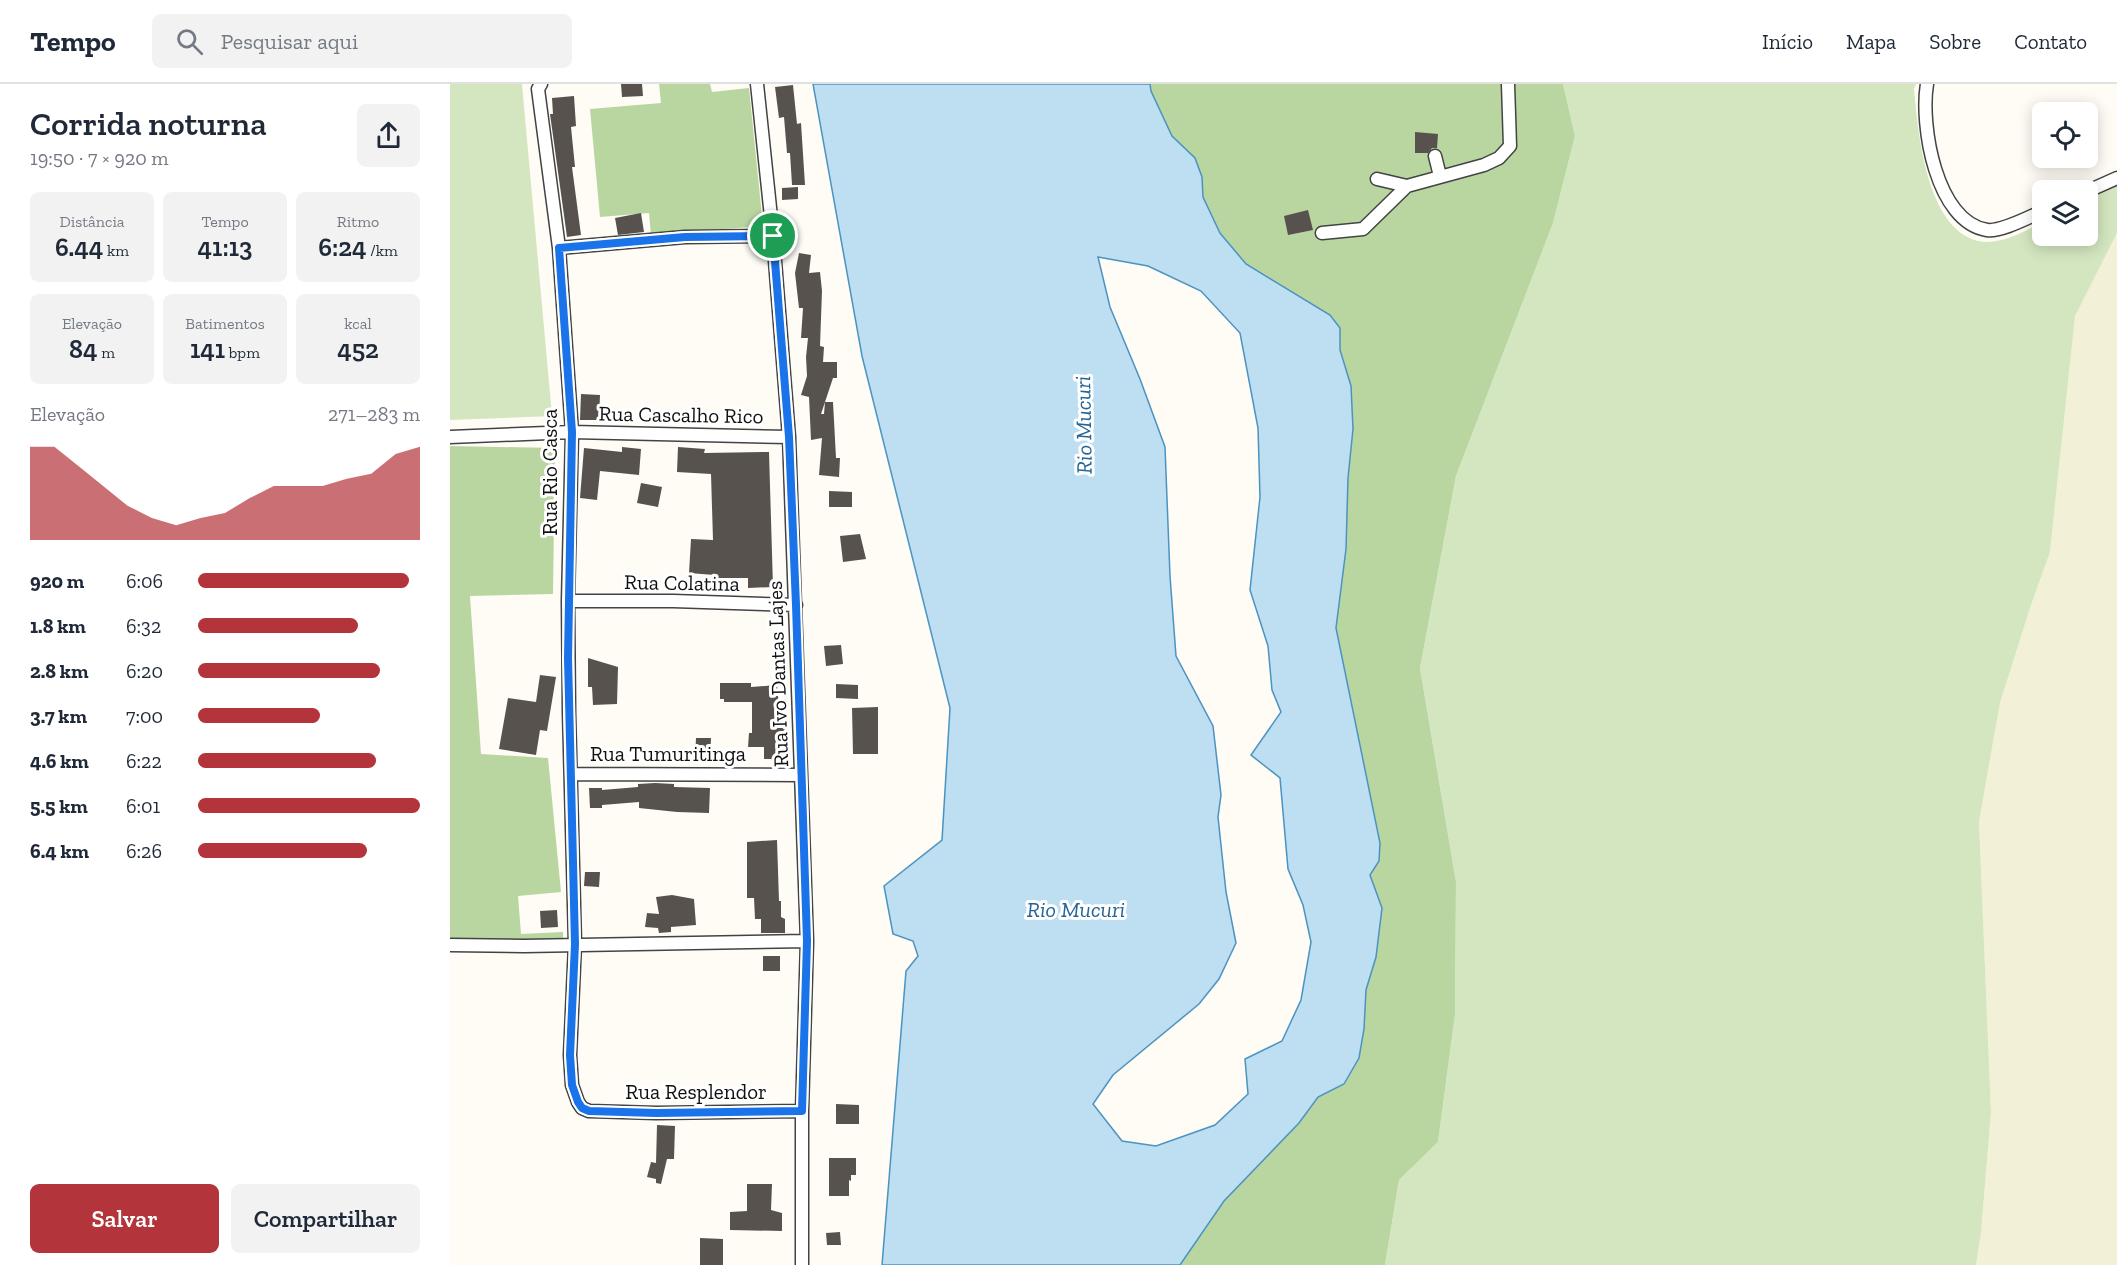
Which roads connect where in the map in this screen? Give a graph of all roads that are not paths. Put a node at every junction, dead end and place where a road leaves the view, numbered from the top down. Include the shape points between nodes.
1 (758, 84) edge
2 (1508, 84) edge
3 (1927, 84) edge
4 (539, 86) edge
5 (1435, 156) dead end
6 (1440, 176) junction
7 (2117, 178) edge
8 (1377, 179) dead end
9 (1407, 186) junction
10 (2098, 187) edge
11 (2032, 216) edge
12 (1322, 233) dead end
13 (773, 236) junction
14 (559, 248) junction
15 (572, 432) junction
16 (450, 437) edge
17 (789, 437) junction
18 (568, 601) junction
19 (796, 605) junction
20 (572, 774) junction
21 (800, 775) junction
22 (807, 941) junction
23 (575, 944) junction
24 (450, 945) edge
25 (589, 1111) joint
26 (802, 1111) junction
27 (802, 1265) edge

1 - 13 street, Rua Ivo Dantas Lajes
2 - 6 street via 1510,146 1499,158 1484,165
3 - 11 street via 1926,127 1936,176 1954,209 1970,224 1989,230
4 - 14 street, Rua Rio Casca
5 - 6 street
6 - 9 street
7 - 10 street
8 - 9 street
9 - 12 street via 1363,229
13 - 14 street via 685,237
13 - 17 street, Rua Ivo Dantas Lajes
14 - 15 street, Rua Rio Casca
15 - 16 street, Rua Cascalho Rico
15 - 17 street, Rua Cascalho Rico
15 - 18 street, Rua Rio Casca
17 - 19 street, Rua Ivo Dantas Lajes
18 - 19 street, Rua Colatina
18 - 20 street, Rua Rio Casca
19 - 21 street, Rua Ivo Dantas Lajes
20 - 21 street, Rua Tumuritinga
20 - 23 street, Rua Rio Casca
21 - 22 street, Rua Ivo Dantas Lajes
22 - 23 street
22 - 26 street, Rua Ivo Dantas Lajes
23 - 24 street
23 - 25 street, Rua Rio Casca via 572,1085 578,1102
25 - 26 street, Rua Resplendor
26 - 27 street, Rua Ivo Dantas Lajes

